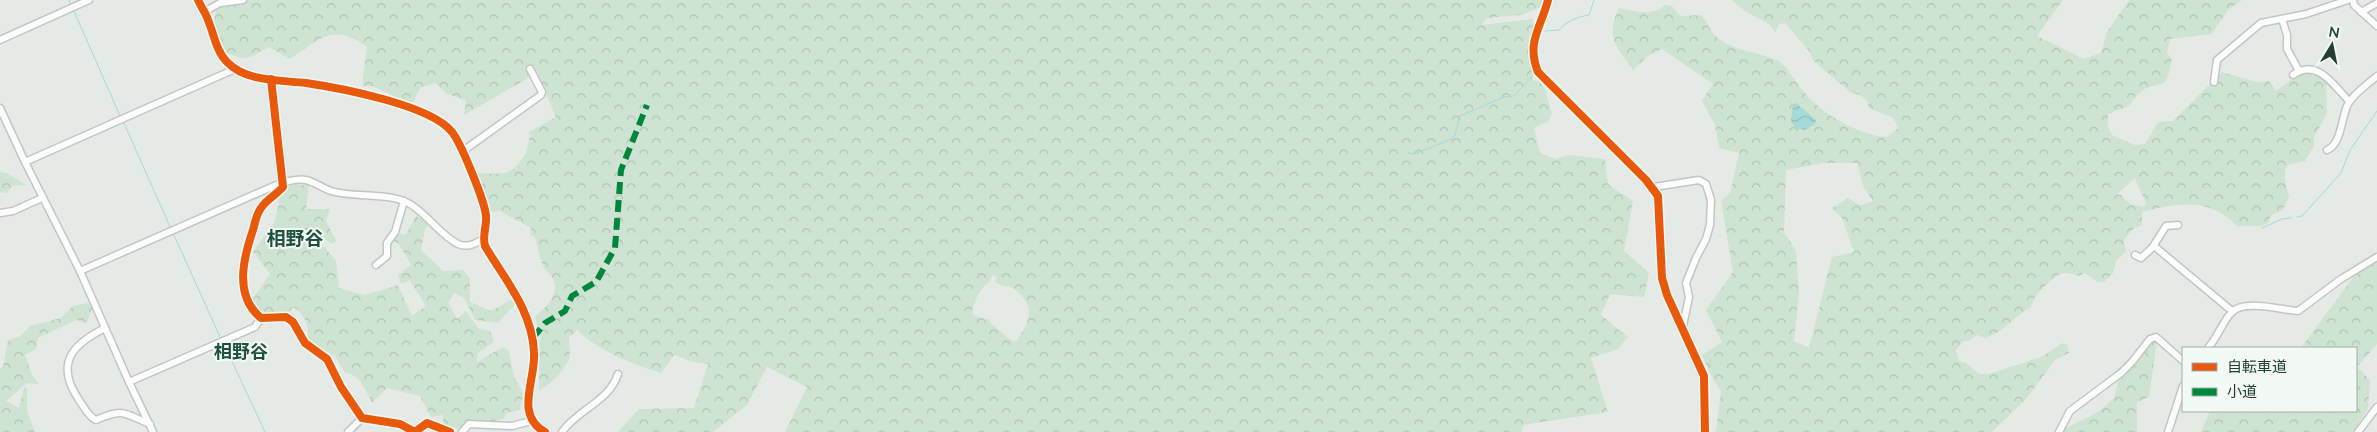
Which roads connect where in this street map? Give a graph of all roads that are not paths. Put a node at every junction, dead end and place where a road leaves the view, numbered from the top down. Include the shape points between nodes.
1 (89, 0) edge
2 (198, 0) edge
3 (243, 0) edge
4 (1548, 0) edge
5 (2348, 0) edge
6 (2353, 0) edge
7 (2377, 3) edge
8 (204, 12) junction
9 (2361, 12) junction
10 (2282, 19) junction
11 (2377, 26) edge
12 (0, 40) edge
13 (235, 69) junction
14 (530, 69) dead end
15 (2377, 76) edge
16 (271, 79) junction
17 (2214, 82) dead end
18 (2349, 102) junction
19 (0, 108) edge
20 (2327, 150) dead end
21 (463, 151) junction
22 (24, 162) junction
23 (283, 182) junction
24 (1654, 187) junction
25 (42, 198) junction
26 (404, 202) junction
27 (0, 214) edge
28 (2178, 225) dead end
29 (483, 239) junction
30 (2154, 246) junction
31 (2135, 255) dead end
32 (2377, 257) edge
33 (376, 265) dead end
34 (80, 271) junction
35 (2232, 311) junction
36 (261, 318) junction
37 (1682, 327) junction
38 (105, 328) junction
39 (2209, 347) edge
40 (2182, 360) edge
41 (618, 374) dead end
42 (129, 382) junction
43 (2182, 389) edge
44 (2377, 407) edge
45 (362, 418) junction
46 (531, 421) junction
47 (150, 424) junction
48 (154, 432) edge
49 (348, 432) edge
50 (450, 432) edge
51 (462, 432) edge
52 (545, 432) edge
53 (562, 432) edge
54 (1705, 432) edge
55 (2059, 432) edge
56 (2168, 432) edge
57 (2358, 432) edge

1 - 12 street
2 - 8 street
3 - 8 street via 220,2
4 - 24 street via 1533,48 1538,72
5 - 10 street
6 - 9 street
7 - 9 street
8 - 13 street via 220,54
9 - 11 street
10 - 17 street via 2261,23 2220,57 2215,64 2217,74
10 - 18 street via 2288,36 2287,49 2296,73 2308,69 2322,72
13 - 16 street
13 - 22 street
14 - 21 street via 542,95
15 - 18 street
16 - 21 street via 350,90 436,118 452,131
16 - 23 street
18 - 20 street via 2337,139
19 - 22 street
21 - 29 street via 486,214
22 - 25 street
23 - 26 street via 306,180 338,193
23 - 34 street
23 - 36 street via 256,216 245,251 243,281 247,301
24 - 37 street via 1660,210 1662,278
24 - 37 street via 1699,180 1706,184 1710,200 1710,225 1706,239 1686,283 1689,297
25 - 27 street via 14,212
25 - 34 street
26 - 29 street via 428,217 458,244 471,245
26 - 33 street via 394,232 386,243 387,256
28 - 30 street via 2166,226
29 - 46 street via 524,307 533,338 534,374 528,402
30 - 31 street via 2141,258
30 - 35 street
32 - 35 street via 2298,311 2249,305
34 - 38 street
35 - 39 street
36 - 42 street via 255,327
36 - 45 street via 286,316 293,322 305,343 327,359
37 - 54 street via 1704,376
38 - 42 street
38 - 47 street via 87,337 70,356 68,378 76,395 96,420 119,412
40 - 55 street via 2156,336 2150,339 2121,373 2070,412
41 - 53 street via 613,387 575,417
42 - 47 street
43 - 56 street
44 - 57 street
45 - 49 street
45 - 50 street via 400,424 415,432 427,423
46 - 51 street via 512,426 469,424
46 - 52 street
47 - 48 street

